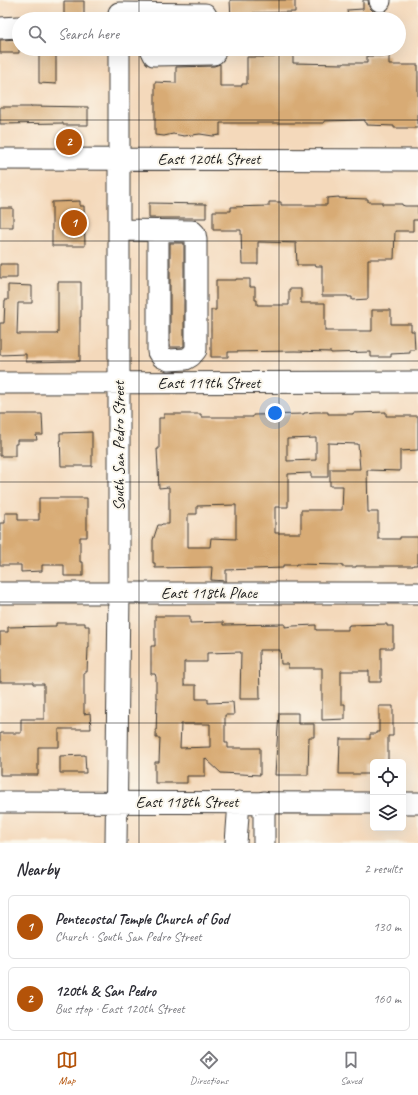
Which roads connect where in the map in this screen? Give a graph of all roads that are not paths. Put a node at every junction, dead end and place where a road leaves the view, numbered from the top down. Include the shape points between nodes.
1 (0, 28) edge
2 (12, 28) edge
3 (119, 56) edge
4 (0, 159) edge
5 (119, 159) junction
6 (418, 160) edge
7 (119, 230) junction
8 (158, 231) junction
9 (418, 382) edge
10 (0, 383) edge
11 (118, 384) junction
12 (0, 593) edge
13 (119, 593) junction
14 (418, 593) edge
15 (418, 599) edge
16 (0, 802) edge
17 (117, 802) junction
18 (239, 802) junction
19 (264, 802) junction
20 (370, 803) edge
21 (406, 803) edge
22 (418, 803) edge
23 (116, 843) edge
24 (236, 843) edge
25 (264, 843) edge

1 - 2 street
3 - 5 street, South San Pedro Street
4 - 5 street, East 120th Street
5 - 6 street, East 120th Street
5 - 7 street, South San Pedro Street
7 - 8 street
7 - 11 street, South San Pedro Street
8 - 8 street via 158,352 169,360 186,359 196,350 195,234 192,231
9 - 11 street, East 119th Street
10 - 11 street, East 119th Street
11 - 13 street, South San Pedro Street
12 - 13 street, East 118th Place
13 - 14 street, East 118th Place
13 - 17 street, South San Pedro Street
14 - 15 street
16 - 17 street, East 118th Street
17 - 18 street, East 118th Street
17 - 23 street, South San Pedro Street
18 - 19 street, East 118th Street
18 - 24 street
19 - 20 street, East 118th Street
19 - 25 street
21 - 22 street

